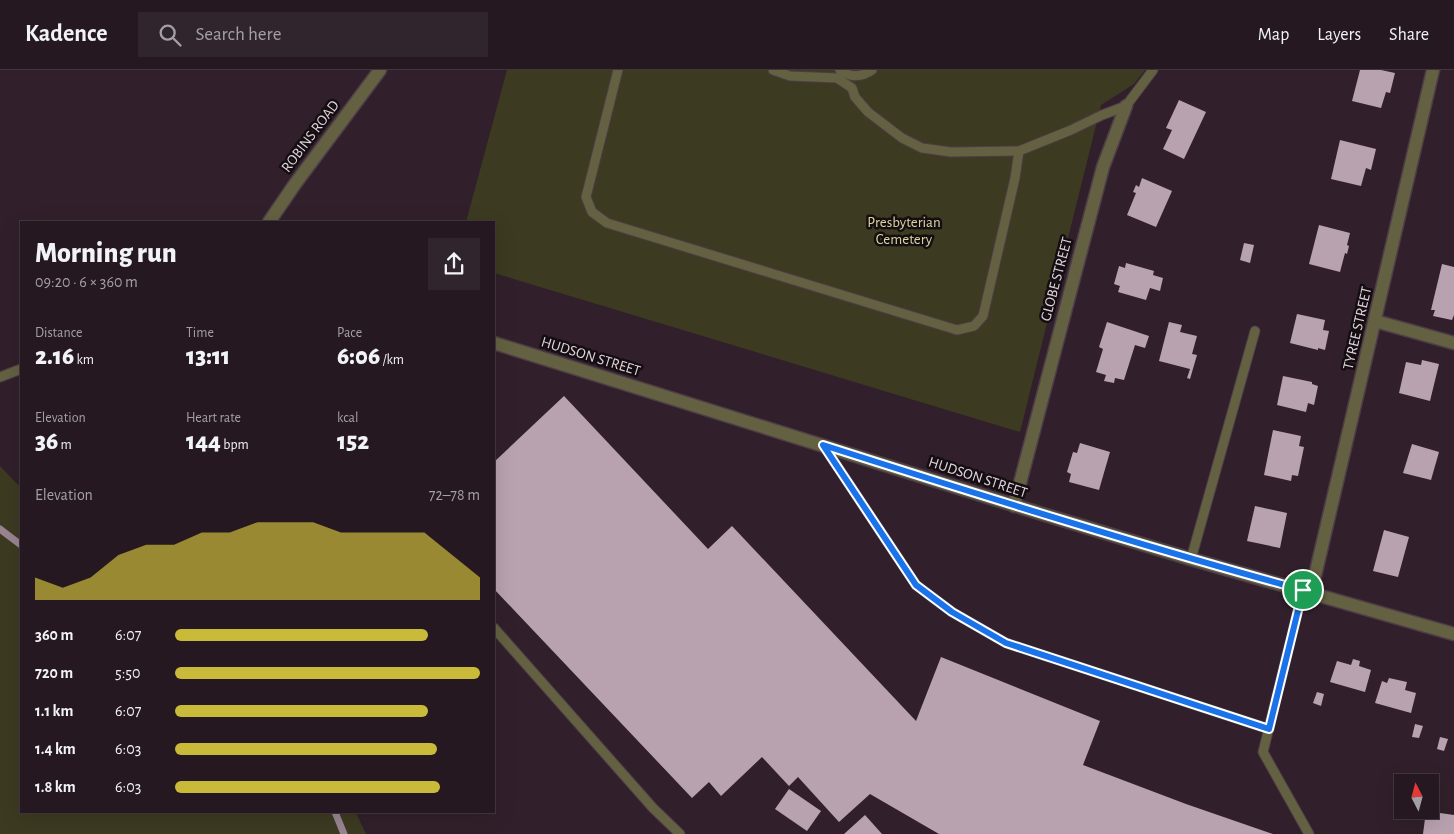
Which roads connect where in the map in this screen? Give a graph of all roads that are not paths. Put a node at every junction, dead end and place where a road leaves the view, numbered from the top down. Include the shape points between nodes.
1 (380, 70) edge
2 (618, 70) edge
3 (773, 70) edge
4 (872, 70) edge
5 (1154, 70) edge
6 (1433, 70) edge
7 (840, 75) edge
8 (859, 76) junction
9 (1126, 106) junction
10 (1019, 151) junction
11 (270, 221) edge
12 (1375, 321) junction
13 (1255, 331) dead end
14 (495, 343) edge
15 (1454, 343) edge
16 (20, 369) edge
17 (0, 377) edge
18 (823, 445) junction
19 (1014, 506) junction
20 (1192, 559) junction
21 (1307, 591) junction
22 (495, 629) edge
23 (1454, 634) edge
24 (1269, 729) junction
25 (680, 834) edge
26 (1309, 834) edge

1 - 11 street, ROBINS ROAD
2 - 10 lane via 586,197 592,212 607,222 957,330 974,326 983,316
3 - 7 lane via 790,76
4 - 8 lane
5 - 9 lane, GLOBE STREET
6 - 12 street, TYREE STREET
7 - 8 lane
7 - 8 lane
7 - 10 lane via 868,112 902,138 922,148 951,152
9 - 10 lane
9 - 19 street, GLOBE STREET via 1103,167
12 - 15 street
12 - 21 street, TYREE STREET
13 - 20 lane
14 - 18 street, HUDSON STREET
16 - 17 lane
18 - 19 street, HUDSON STREET
18 - 24 lane via 916,585 952,612 1006,643
19 - 20 street, HUDSON STREET
20 - 21 street, HUDSON STREET
21 - 23 street, HUDSON STREET
21 - 24 lane
22 - 25 lane via 653,808
24 - 26 lane via 1263,752

